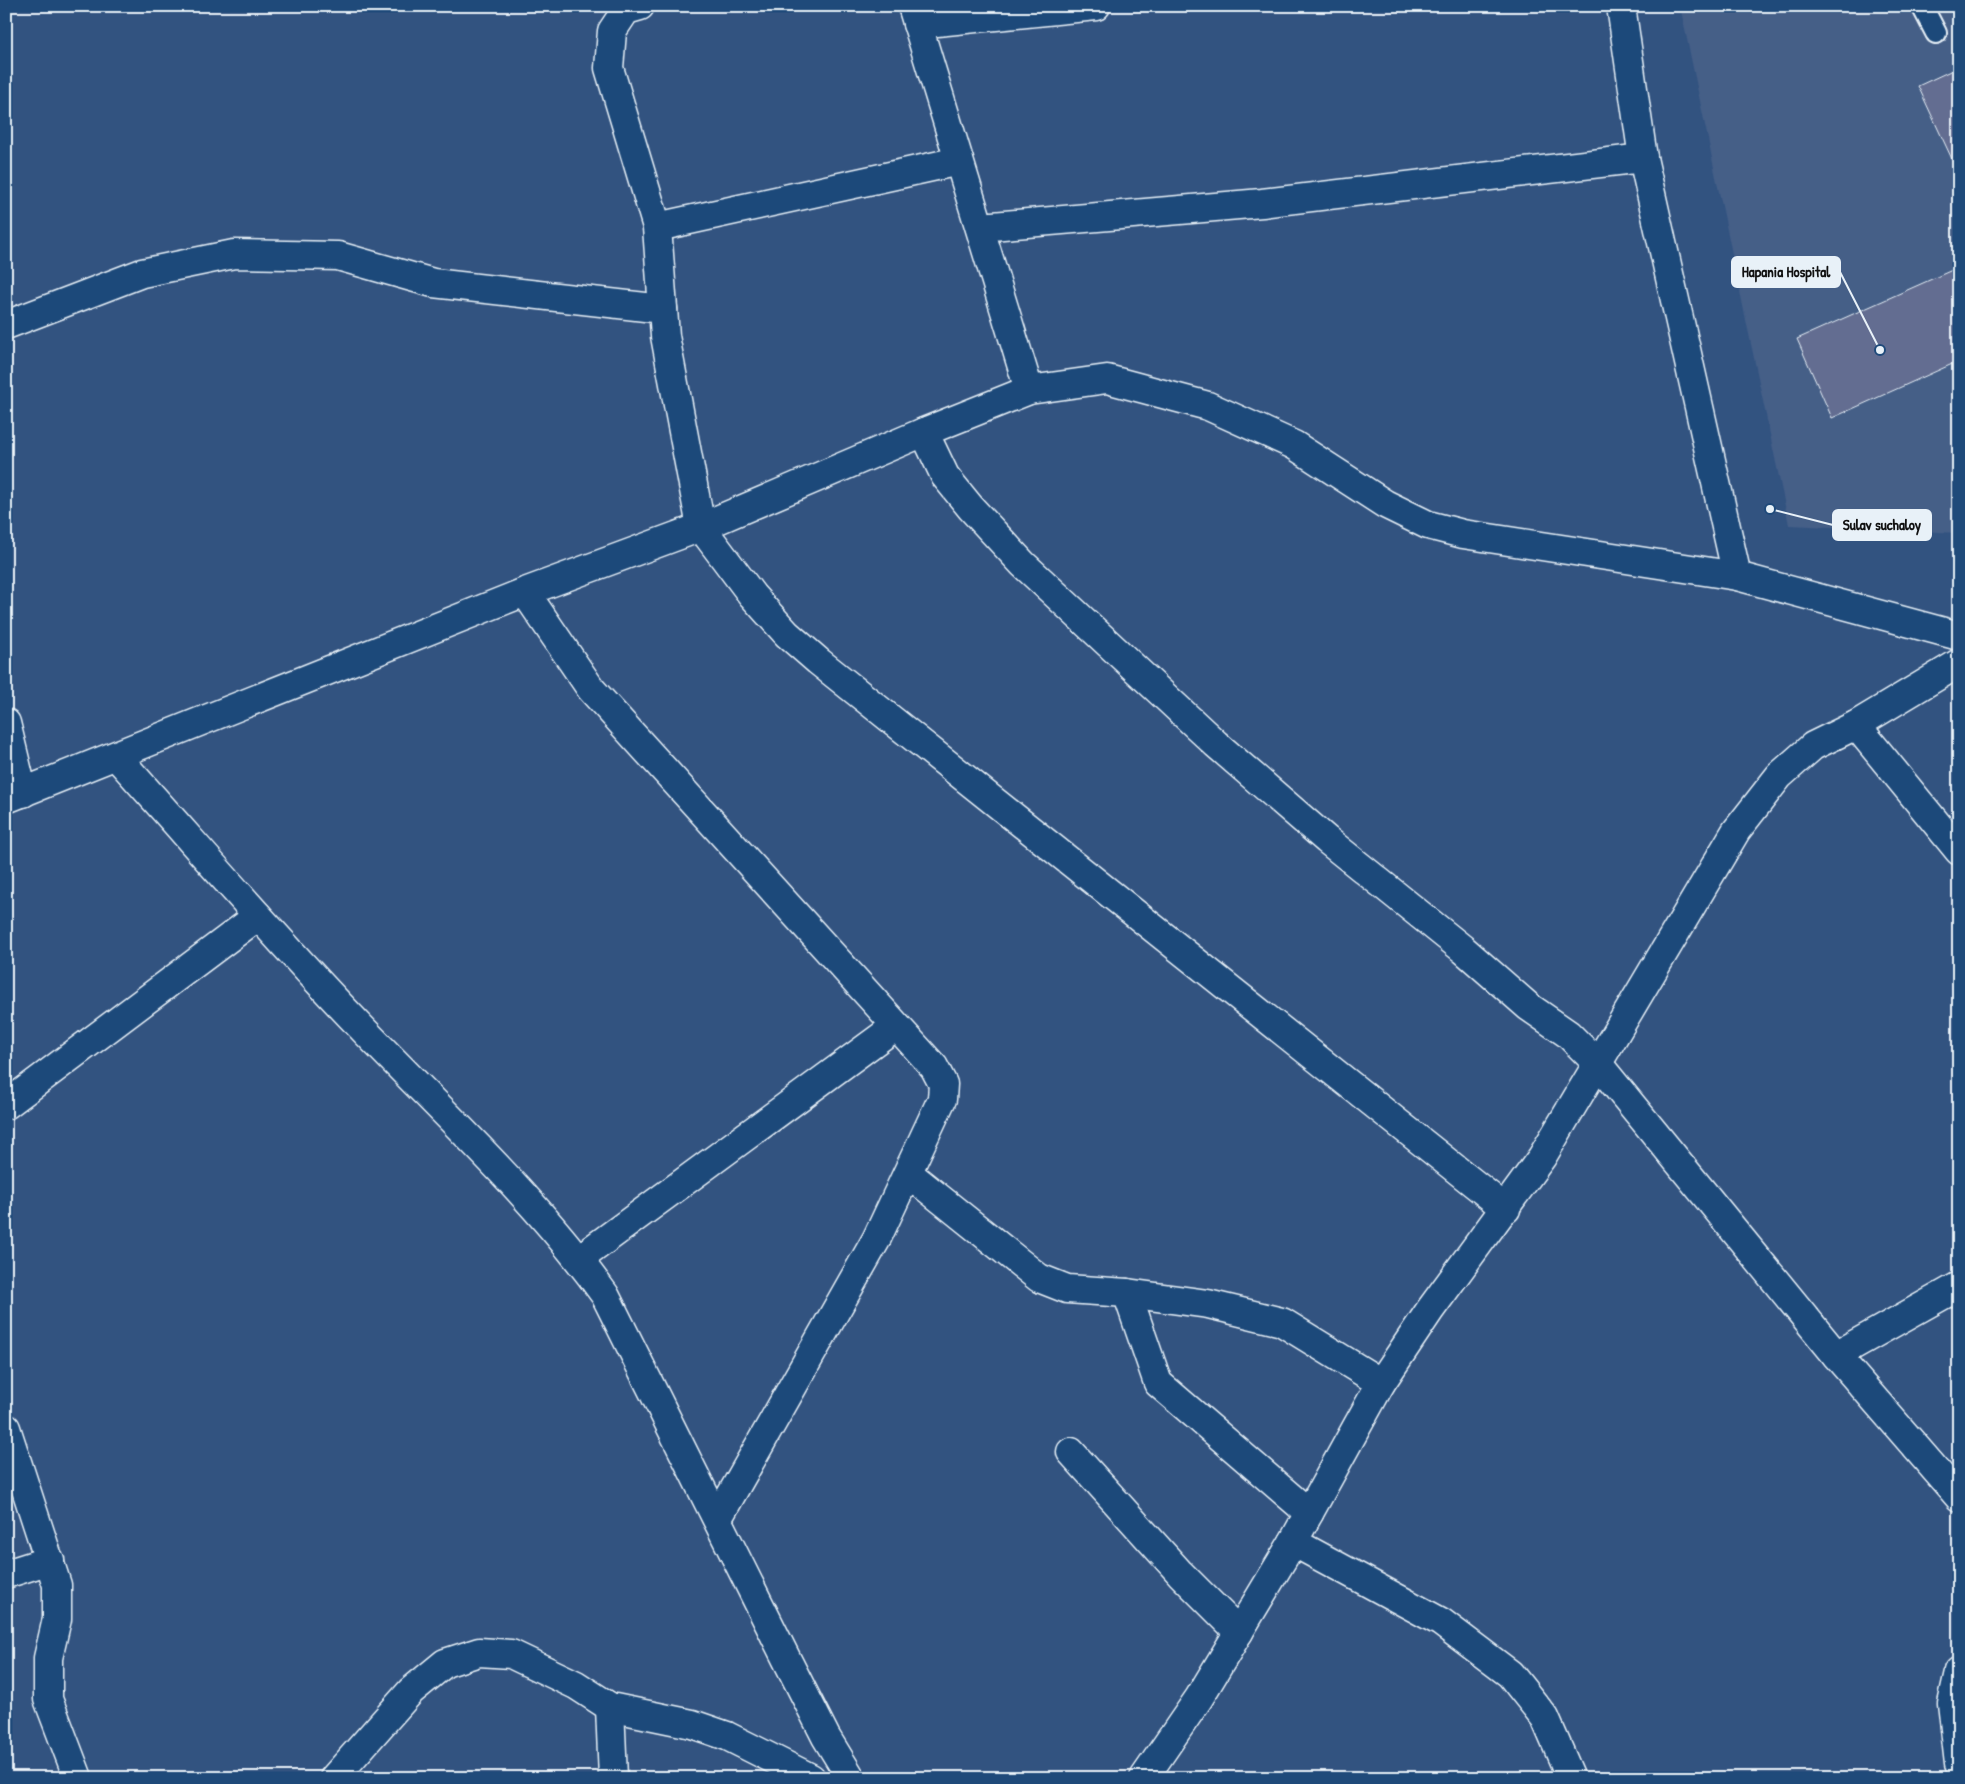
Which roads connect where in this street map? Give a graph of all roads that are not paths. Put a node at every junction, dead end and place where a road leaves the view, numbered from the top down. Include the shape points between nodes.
1 (640, 6) edge
2 (1096, 6) edge
3 (1621, 6) edge
4 (1922, 6) edge
5 (914, 15) edge
6 (1936, 33) dead end
7 (1643, 158) junction
8 (959, 161) junction
9 (657, 227) junction
10 (980, 227) junction
11 (663, 309) junction
12 (6, 325) edge
13 (1030, 390) junction
14 (924, 432) junction
15 (701, 527) junction
16 (1737, 576) junction
17 (525, 592) junction
18 (1959, 636) edge
19 (1959, 663) edge
20 (6, 723) edge
21 (1856, 725) junction
22 (116, 756) junction
23 (14, 796) edge
24 (1959, 851) edge
25 (258, 916) junction
26 (896, 1026) junction
27 (1599, 1065) junction
28 (6, 1105) edge
29 (908, 1173) junction
30 (1506, 1209) junction
31 (579, 1259) junction
32 (1959, 1286) edge
33 (1127, 1293) junction
34 (1836, 1355) junction
35 (1381, 1383) junction
36 (6, 1428) edge
37 (1071, 1452) dead end
38 (1959, 1497) edge
39 (1309, 1514) junction
40 (718, 1518) junction
41 (1293, 1542) junction
42 (50, 1560) junction
43 (6, 1574) edge
44 (1239, 1632) junction
45 (1959, 1672) edge
46 (610, 1707) junction
47 (1959, 1764) edge
48 (78, 1778) edge
49 (334, 1778) edge
50 (613, 1778) edge
51 (810, 1778) edge
52 (851, 1778) edge
53 (1144, 1778) edge
54 (1571, 1778) edge

1 - 9 street via 626,10 612,31 609,68
2 - 5 street
3 - 7 street
4 - 6 lane
5 - 8 street
7 - 10 street via 1290,200
7 - 16 street
8 - 9 street
8 - 10 street
9 - 11 street
10 - 13 street
11 - 12 street via 433,282 338,256 234,254 142,273
11 - 15 street via 665,336
13 - 14 street
13 - 16 street via 1107,379 1208,406 1294,445 1386,504 1428,524 1463,534
14 - 15 street
14 - 27 street via 945,476 1023,564 1230,757 1529,1007 1568,1034
15 - 17 street
15 - 30 street via 752,595 787,634 818,661
16 - 18 street
17 - 22 street
17 - 26 street via 591,689
19 - 21 street
20 - 23 street
21 - 24 street
21 - 27 street via 1813,746 1779,776 1736,831
22 - 23 street
22 - 25 street
25 - 28 street
25 - 31 street via 359,1025 480,1147
26 - 29 street via 934,1067 943,1084 942,1099
26 - 31 street
27 - 30 street
27 - 34 street
29 - 33 street via 1039,1278 1066,1289
29 - 40 street via 876,1240
30 - 35 street via 1430,1310
31 - 40 street via 605,1296
32 - 34 street
33 - 35 street via 1208,1304 1282,1322
33 - 39 street via 1158,1383
34 - 38 street
35 - 39 street
36 - 42 street
37 - 44 street via 1180,1573
39 - 41 street
40 - 52 street via 813,1710
41 - 44 street
41 - 54 street via 1441,1622 1510,1674 1545,1718
42 - 43 street
42 - 48 street via 57,1585 57,1618 48,1658 48,1699
44 - 53 street
45 - 47 street via 1952,1703
46 - 49 street via 576,1685 511,1654 478,1652 445,1664 411,1691
46 - 50 street
46 - 51 street via 692,1724 727,1736

